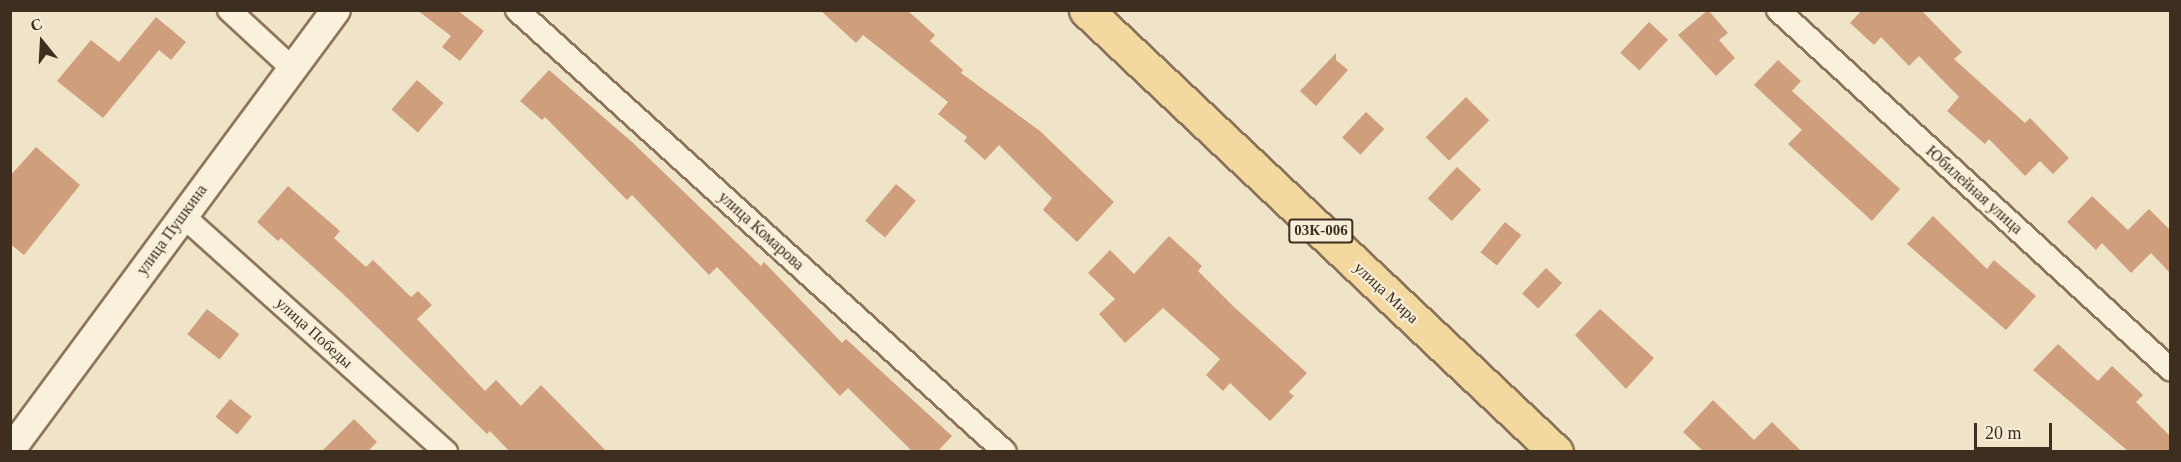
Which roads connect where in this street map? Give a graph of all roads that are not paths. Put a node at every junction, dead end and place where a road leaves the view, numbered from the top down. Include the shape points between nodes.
1 (229, 10) edge
2 (336, 10) edge
3 (517, 10) edge
4 (1086, 10) edge
5 (1778, 10) edge
6 (293, 69) junction
7 (182, 215) junction
8 (2170, 369) edge
9 (10, 451) edge
10 (446, 452) edge
11 (1005, 452) edge
12 (1556, 452) edge

1 - 6 street
2 - 6 street, улица Пушкина
3 - 11 street, улица Комарова
4 - 12 main road, улица Мира / 03К-006
5 - 8 street, Юбилейная улица
6 - 7 street, улица Пушкина
7 - 9 street, улица Пушкина
7 - 10 street, улица Победы

